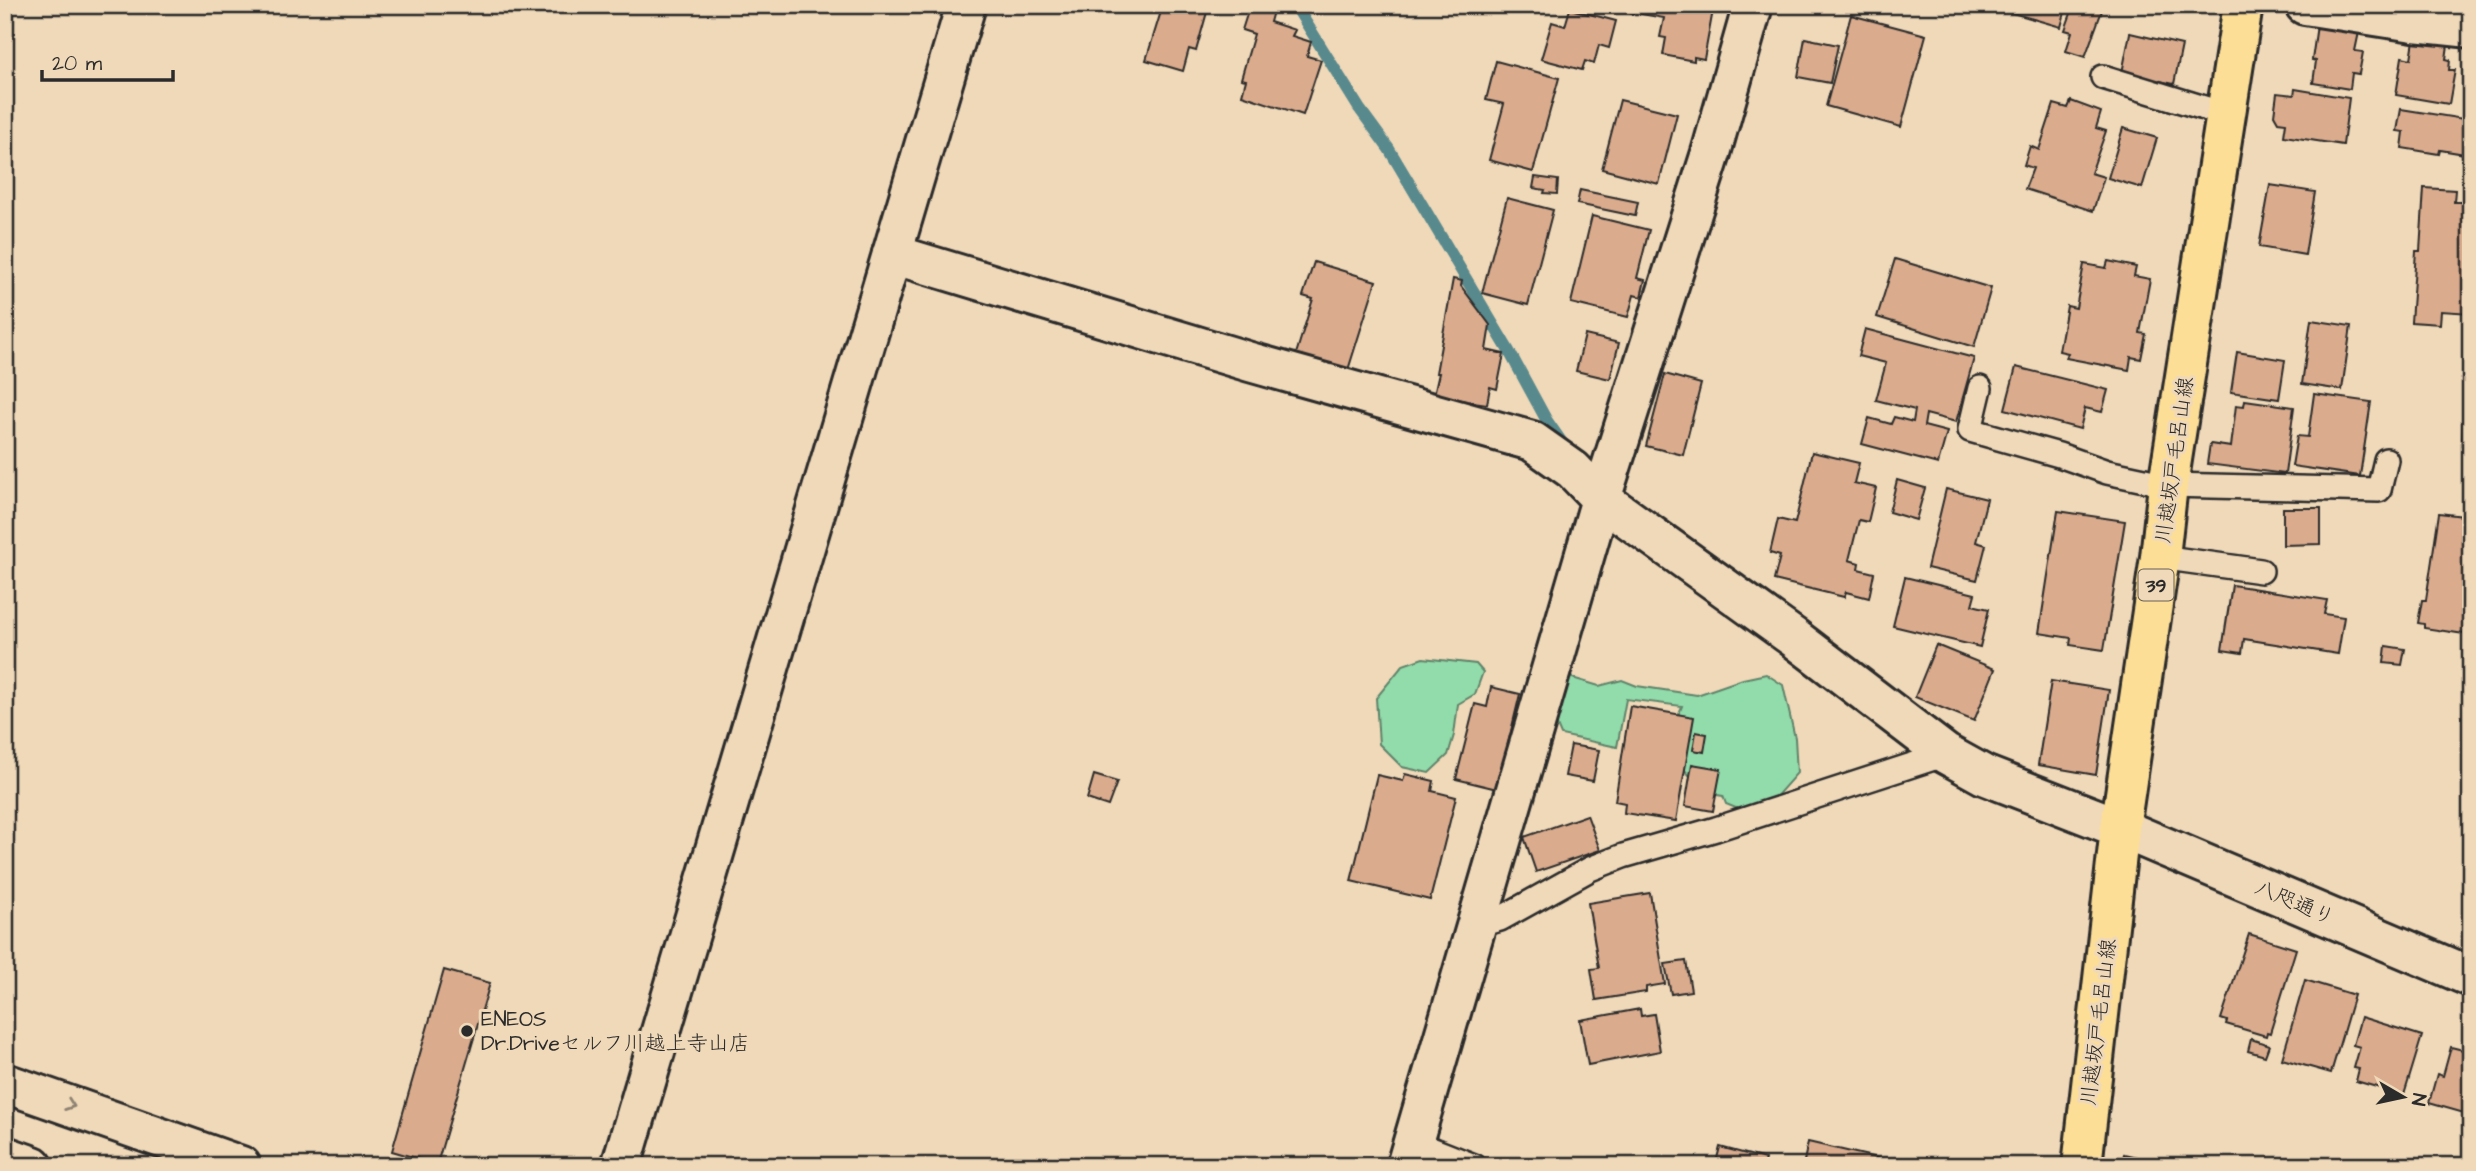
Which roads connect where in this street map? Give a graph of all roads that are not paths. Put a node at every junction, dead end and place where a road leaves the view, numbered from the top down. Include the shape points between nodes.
1 (966, 5) edge
2 (1753, 5) edge
3 (2243, 5) edge
4 (2305, 5) edge
5 (2471, 28) edge
6 (2103, 77) dead end
7 (2227, 115) junction
8 (892, 254) junction
9 (1980, 388) dead end
10 (2386, 460) dead end
11 (2168, 485) junction
12 (1601, 499) junction
13 (2160, 557) junction
14 (2261, 571) dead end
15 (1946, 754) junction
16 (2120, 828) junction
17 (1476, 926) junction
18 (2471, 977) edge
19 (5, 1083) edge
20 (1410, 1154) edge
21 (5, 1156) edge
22 (33, 1166) edge
23 (241, 1166) edge
24 (621, 1166) edge
25 (1474, 1166) edge
26 (2082, 1166) edge

1 - 8 street
2 - 12 street
3 - 7 main road, 川越坂戸毛呂山線 / 39
4 - 5 street
6 - 7 lane
7 - 11 main road, 川越坂戸毛呂山線 / 39
8 - 12 street, 八咫通り via 1532,441 1573,470
8 - 24 street
9 - 11 lane via 1970,430 2107,472
10 - 11 lane via 2378,490
11 - 13 main road, 川越坂戸毛呂山線 / 39
12 - 15 street, 八咫通り
12 - 17 street
13 - 14 lane
13 - 16 main road, 川越坂戸毛呂山線 / 39
15 - 16 street, 八咫通り via 1984,775
15 - 17 lane via 1623,856 1500,919
16 - 18 street, 八咫通り
16 - 26 main road, 川越坂戸毛呂山線 / 39
17 - 20 street
19 -> 23 street
20 - 25 lane
21 - 22 street

